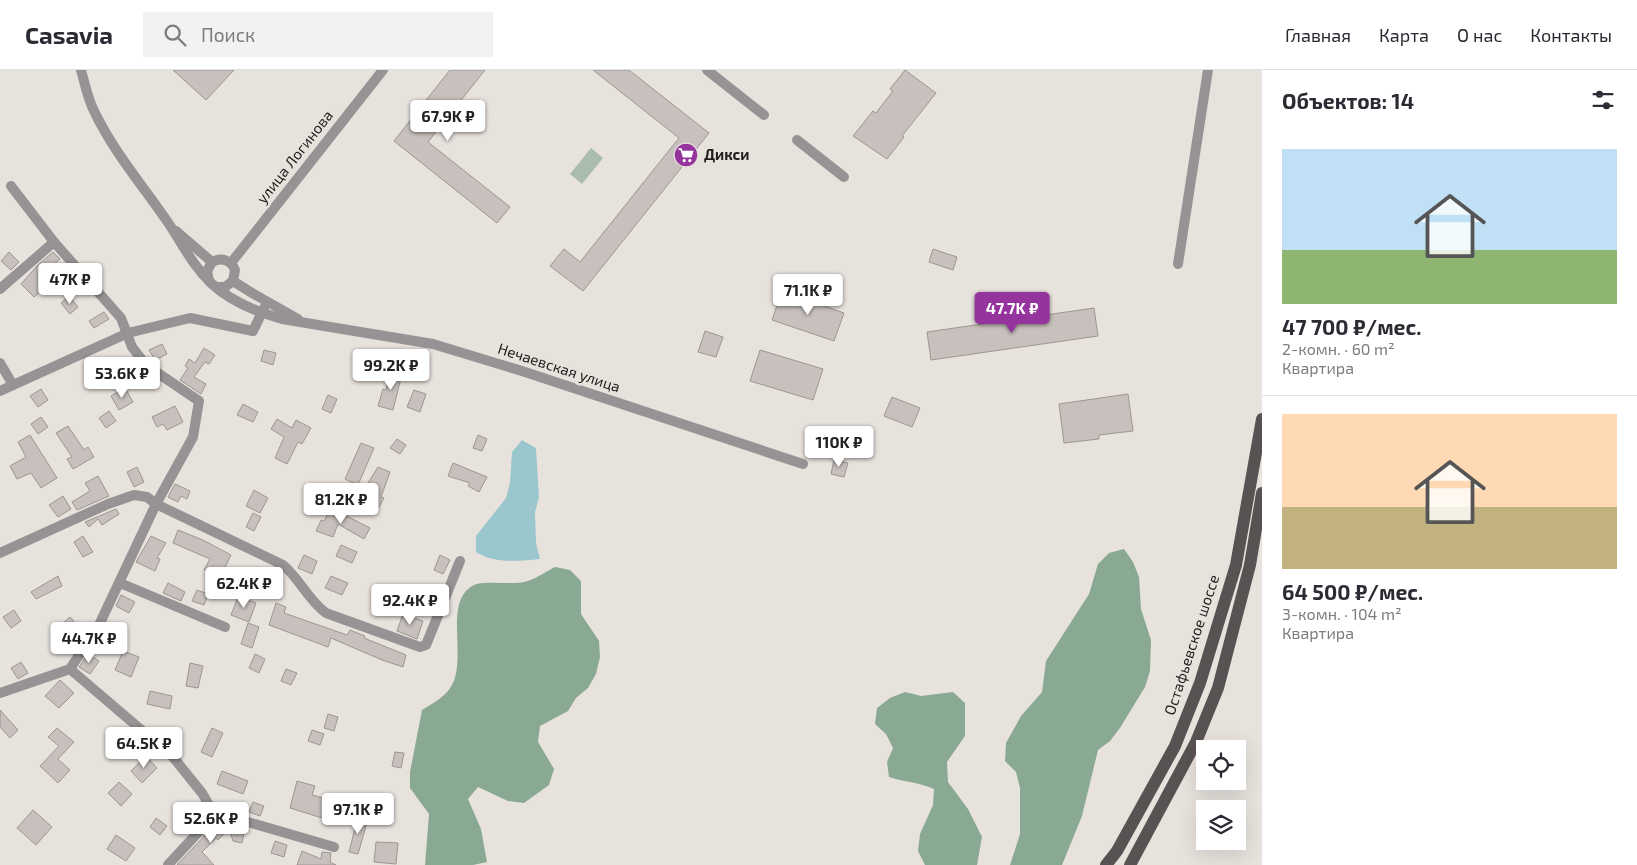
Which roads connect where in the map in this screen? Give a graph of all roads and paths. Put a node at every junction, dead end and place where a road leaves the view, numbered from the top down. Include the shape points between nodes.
1 (81, 70) edge
2 (383, 70) edge
3 (707, 70) edge
4 (1208, 70) edge
5 (764, 115) dead end
6 (797, 140) dead end
7 (844, 177) dead end
8 (11, 186) dead end
9 (170, 225) junction
10 (54, 242) junction
11 (212, 262) junction
12 (230, 263) junction
13 (1178, 264) dead end
14 (233, 281) junction
15 (213, 284) junction
16 (0, 290) edge
17 (263, 311) junction
18 (301, 321) junction
19 (128, 332) junction
20 (0, 363) edge
21 (13, 385) junction
22 (0, 391) edge
23 (1262, 419) edge
24 (803, 464) dead end
25 (1262, 493) edge
26 (156, 504) junction
27 (0, 553) edge
28 (460, 561) dead end
29 (120, 583) junction
30 (224, 627) dead end
31 (70, 669) junction
32 (0, 693) edge
33 (216, 817) junction
34 (334, 847) dead end
35 (1132, 862) edge
36 (168, 865) edge
37 (1106, 865) edge

1 - 9 street via 94,112 114,147
2 - 12 street, улица Логинова
3 - 5 street
4 - 13 street
6 - 7 street
8 - 10 street
9 - 11 street
9 - 15 street, Нечаевская улица via 188,257
10 - 16 street
10 - 19 street via 121,318
11 - 12 street via 222,259
11 - 15 street via 207,271
12 - 14 street via 235,270
14 - 15 street via 225,287
14 - 18 street, Нечаевская улица
15 - 17 street, Нечаевская улица via 232,298
17 - 18 street, Нечаевская улица via 282,319
17 - 19 street via 253,331 190,318
18 - 24 street, Нечаевская улица via 433,344
19 - 21 street
19 - 26 street via 132,347 146,365 199,401 193,437
20 - 21 street
21 - 22 street
23 - 37 main road, Остафьевское шоссе via 1236,565 1200,683 1175,746
25 - 35 main road via 1250,565 1218,688 1196,742
26 - 27 street via 147,497 134,495
26 - 28 street via 283,565 294,574 314,605 326,613 420,647 426,645
26 - 29 street
29 - 30 street
29 - 31 street via 100,623
31 - 32 street
31 - 33 street via 173,757 202,792
33 - 34 street via 236,818
33 - 36 street

